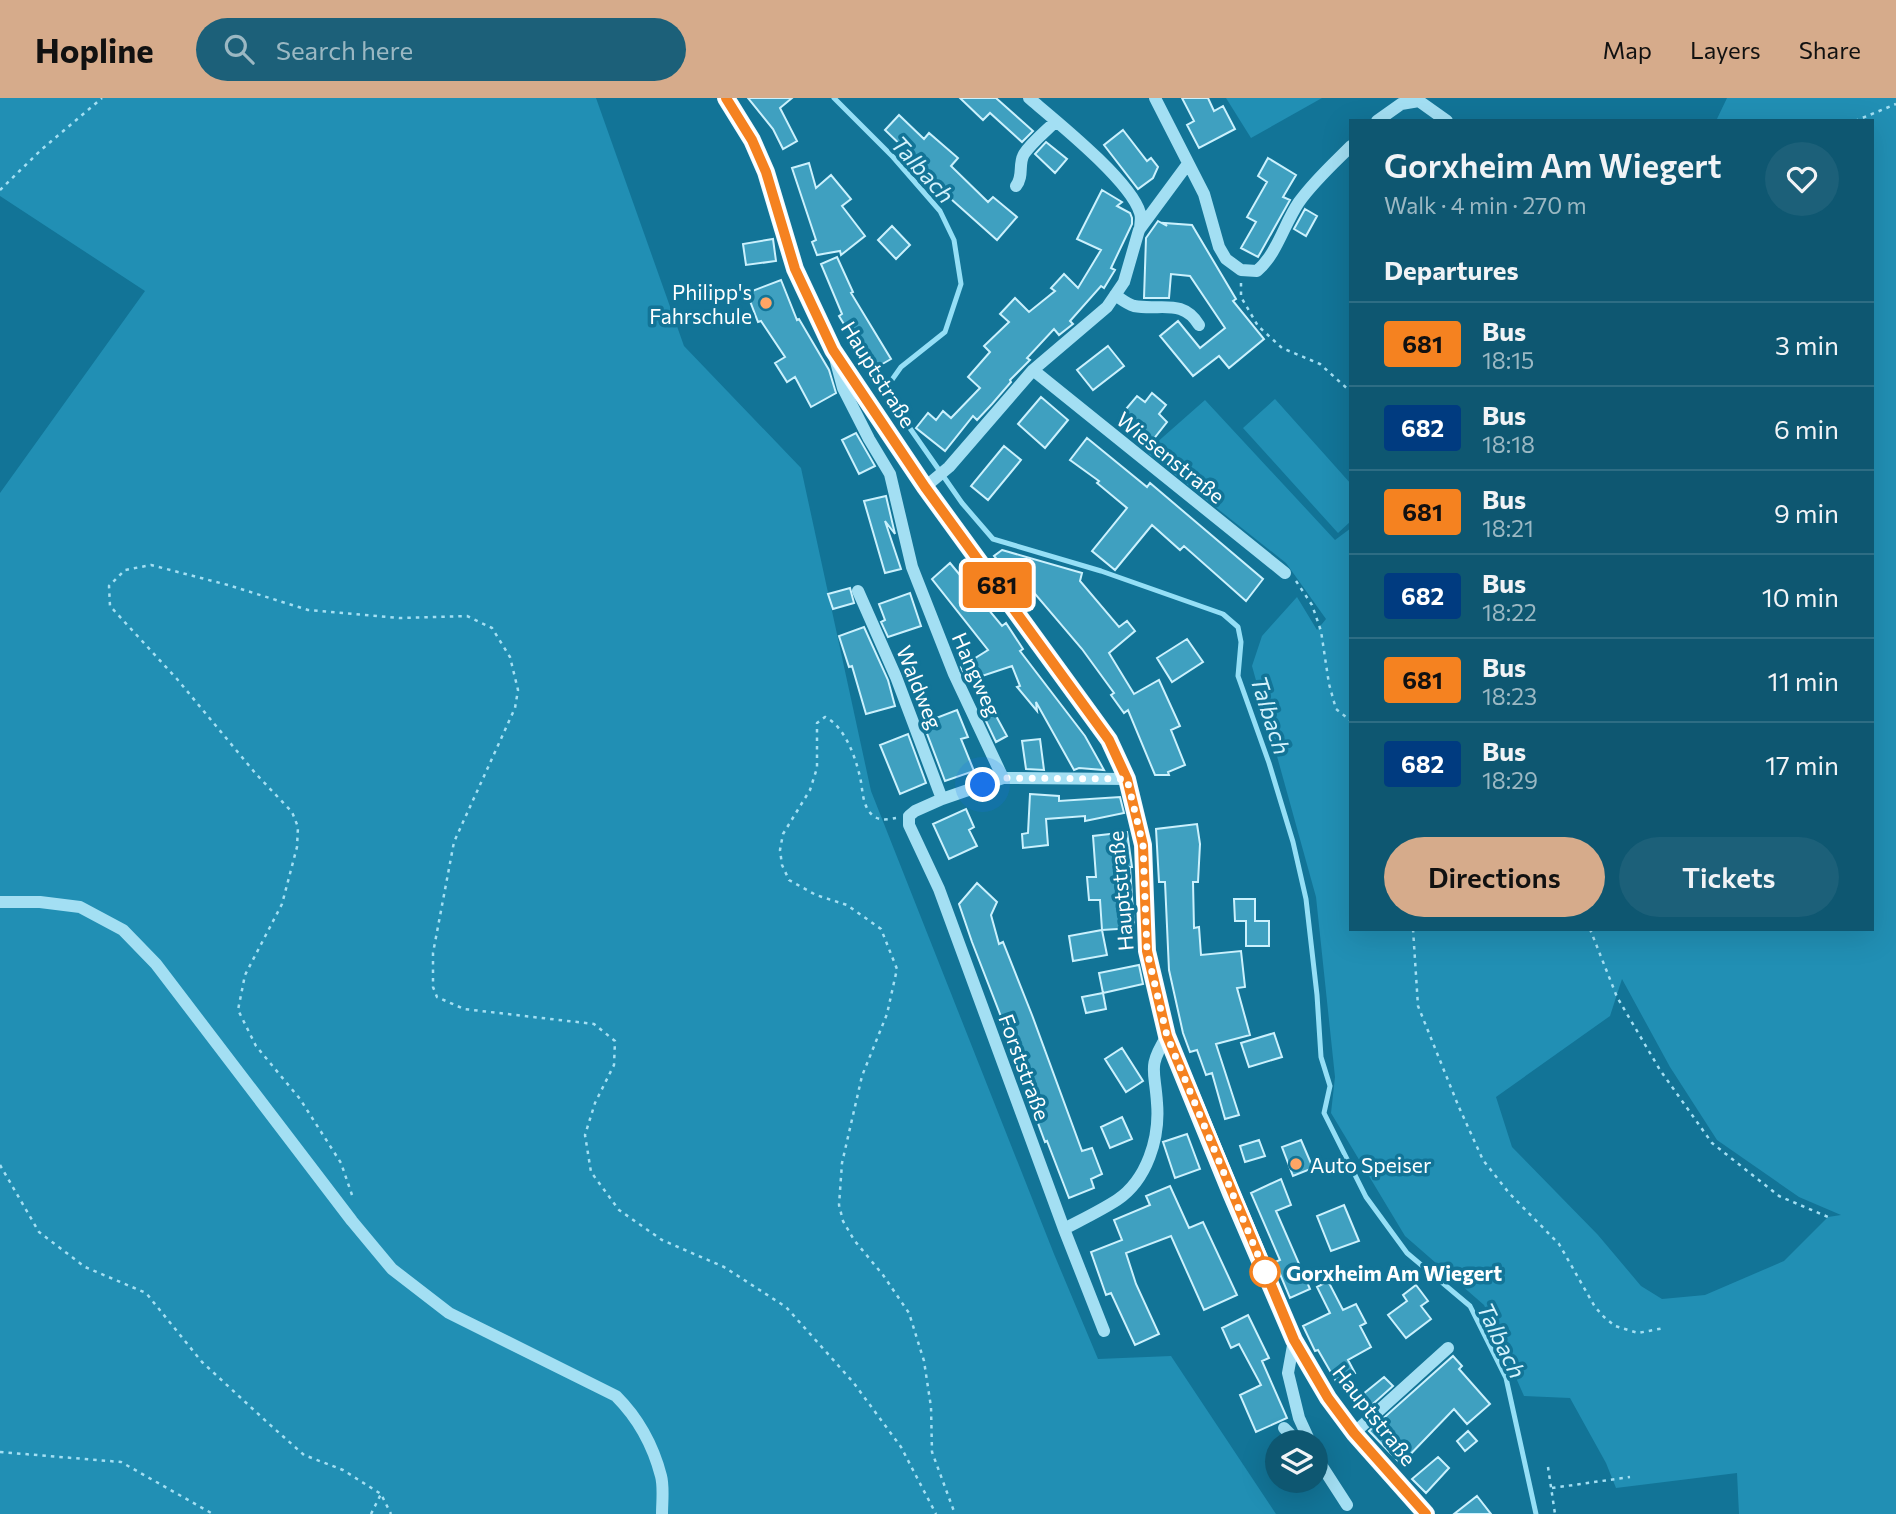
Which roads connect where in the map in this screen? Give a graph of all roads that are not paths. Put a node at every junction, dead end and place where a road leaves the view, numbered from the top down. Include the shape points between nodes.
1 (726, 98) edge
2 (1029, 98) edge
3 (1155, 98) edge
4 (1380, 119) edge
5 (1444, 119) edge
6 (1056, 121) junction
7 (1349, 148) edge
8 (1187, 165) junction
9 (1016, 186) dead end
10 (1139, 230) junction
11 (1115, 295) junction
12 (1199, 325) dead end
13 (833, 350) junction
14 (1032, 370) junction
15 (930, 483) junction
16 (1286, 573) road end
17 (858, 591) dead end
18 (1003, 778) junction
19 (1127, 779) junction
20 (942, 799) junction
21 (0, 902) edge
22 (1167, 1036) junction
23 (1064, 1229) junction
24 (1104, 1331) dead end
25 (1294, 1340) junction
26 (1448, 1348) dead end
27 (1304, 1430) edge
28 (1354, 1433) junction
29 (1328, 1476) edge
30 (1347, 1505) dead end
31 (662, 1514) edge
32 (1426, 1514) edge

1 - 13 main road, Hauptstraße via 766,172 795,269
2 - 6 street
3 - 8 street
4 - 5 street via 1401,104 1419,101
6 - 9 street via 1024,154
6 - 10 street via 1129,194 1142,216
7 - 8 street via 1299,202 1266,263 1257,271 1241,270 1226,259 1204,194
8 - 10 street
10 - 11 street via 1124,282
11 - 12 street via 1136,306 1182,308
11 - 14 street via 1107,307
13 - 15 main road, Hauptstraße
13 - 18 street, Hangweg via 843,388 890,474 912,566 954,674
14 - 15 street
14 - 16 street, Wiesenstraße
15 - 19 main road, Hauptstraße via 1099,724
17 - 20 street, Waldweg
18 - 19 street
18 - 20 street
19 - 22 main road, Hauptstraße via 1143,845 1147,951
20 - 23 street, Forststraße via 915,811 909,816 909,825 944,902
21 - 31 street via 80,907 123,930 156,964 392,1269 449,1313 616,1396 633,1412 661,1477
22 - 23 street via 1153,1062 1157,1128 1138,1179 1117,1200
22 - 25 main road, Hauptstraße
23 - 24 street, Forststraße
25 - 27 street via 1288,1373
25 - 28 main road, Hauptstraße
26 - 28 street
28 - 32 main road, Hauptstraße
29 - 30 street

